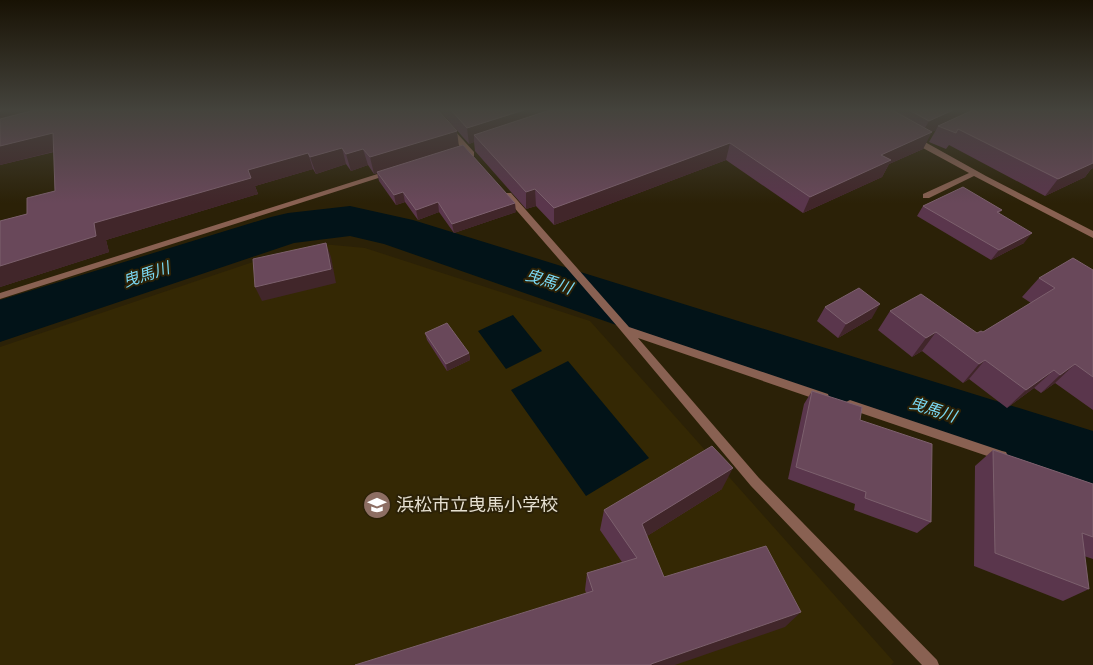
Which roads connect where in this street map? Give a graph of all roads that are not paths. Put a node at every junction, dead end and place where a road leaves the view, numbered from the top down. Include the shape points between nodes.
1 (460, 141) edge
2 (920, 142) edge
3 (476, 146) edge
4 (467, 149) junction
5 (457, 152) edge
6 (480, 163) edge
7 (400, 170) edge
8 (975, 173) junction
9 (499, 185) edge
10 (926, 196) dead end
11 (1093, 235) edge
12 (0, 296) edge
13 (622, 326) junction
14 (1009, 459) edge
15 (932, 665) edge

1 - 4 street
2 - 8 street
3 - 4 street
4 - 5 street
4 - 6 street
7 - 12 street
8 - 10 street
8 - 11 street
9 - 13 street
13 - 14 street
13 - 15 street via 755,482

